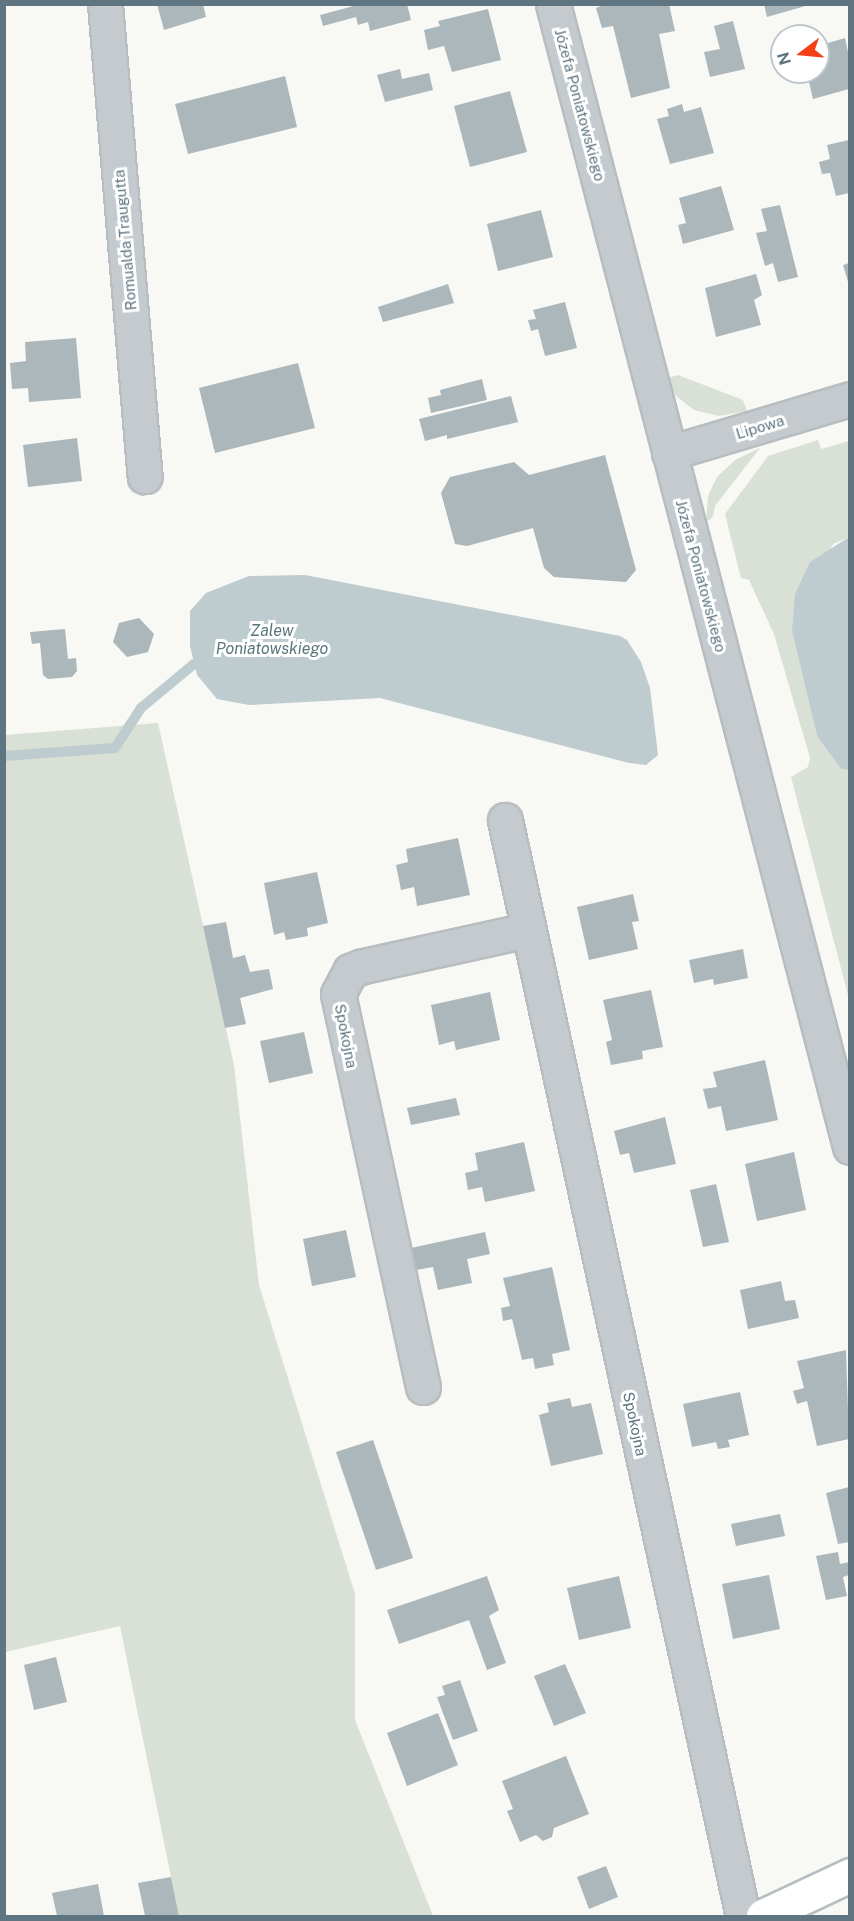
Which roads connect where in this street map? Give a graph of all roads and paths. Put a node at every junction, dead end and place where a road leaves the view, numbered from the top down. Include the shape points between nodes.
1 (105, 4) edge
2 (554, 4) edge
3 (849, 399) edge
4 (669, 453) junction
5 (145, 476) dead end
6 (505, 820) dead end
7 (528, 930) junction
8 (849, 1147) edge
9 (423, 1387) dead end
10 (849, 1875) edge
11 (743, 1917) edge
12 (763, 1917) edge

1 - 5 street, Romualda Traugutta
2 - 4 street, Józefa Poniatowskiego
3 - 4 street, Lipowa
4 - 8 street, Józefa Poniatowskiego
6 - 7 street, Spokojna
7 - 9 street, Spokojna via 363,966 350,971 338,994
7 - 11 street, Spokojna
10 - 12 main road

